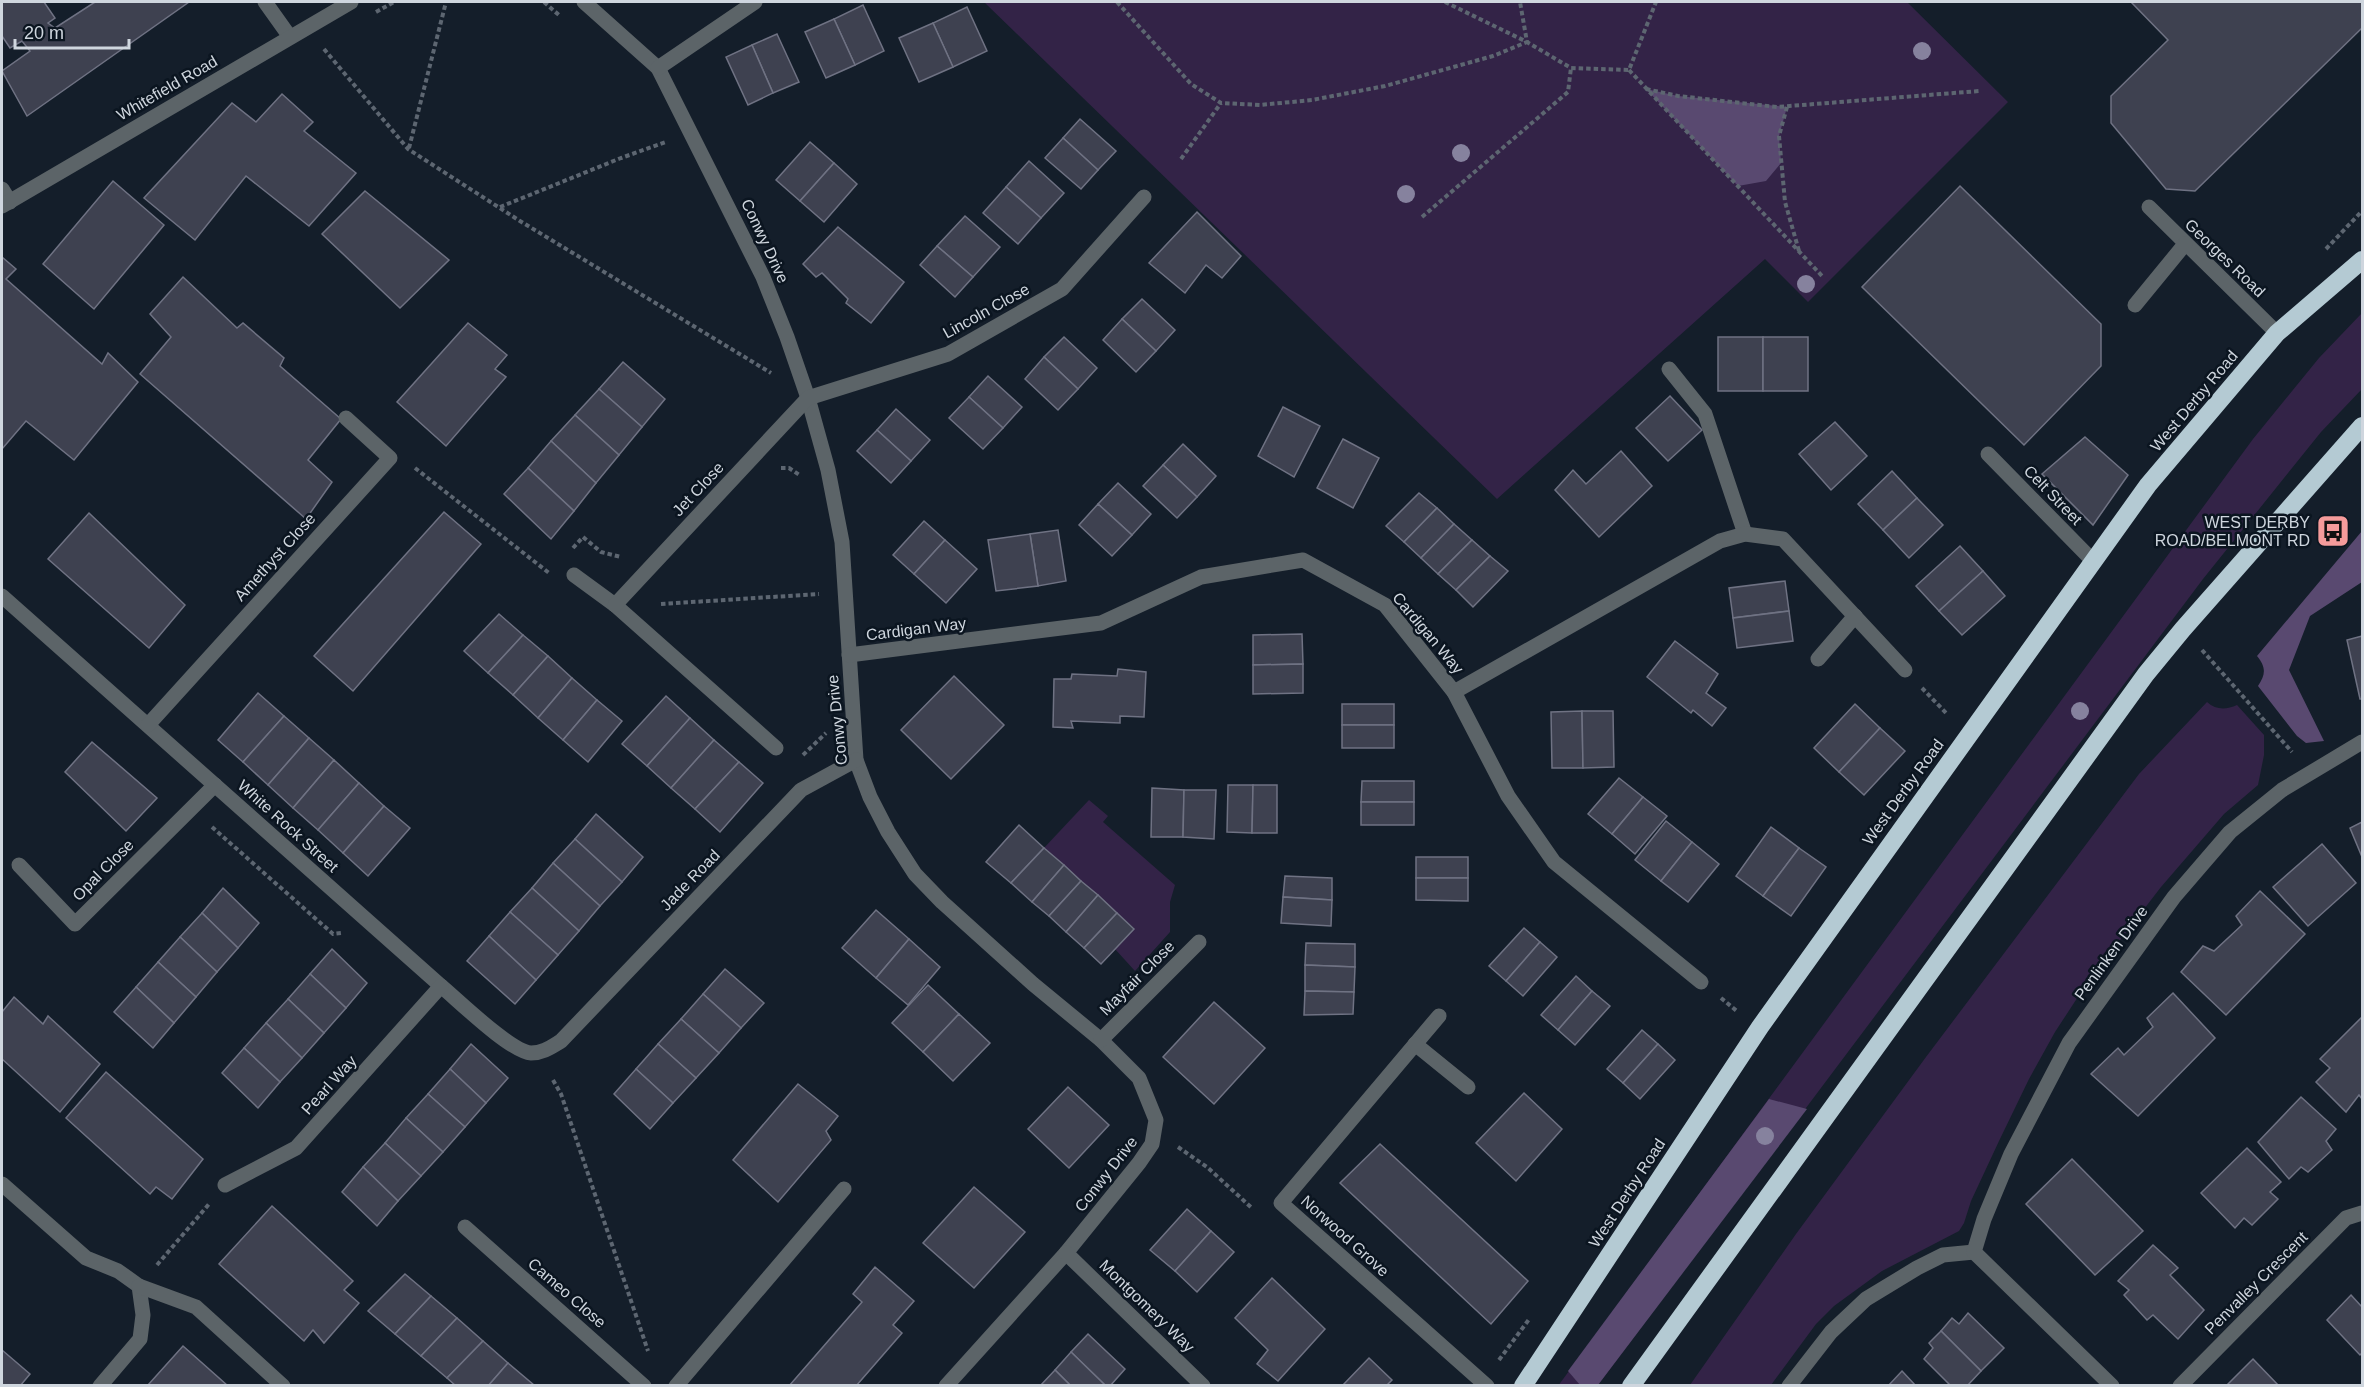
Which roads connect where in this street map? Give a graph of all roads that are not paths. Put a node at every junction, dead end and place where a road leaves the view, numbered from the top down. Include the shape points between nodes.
1 (265, 2) edge
2 (351, 2) edge
3 (584, 2) edge
4 (755, 2) edge
5 (290, 37) junction
6 (658, 68) junction
7 (1144, 197) dead end
8 (4, 199) edge
9 (2149, 207) dead end
10 (2185, 244) junction
11 (2362, 260) edge
12 (2135, 305) dead end
13 (2277, 333) junction
14 (1669, 369) dead end
15 (808, 398) junction
16 (346, 418) dead end
17 (2362, 426) edge
18 (1988, 454) dead end
19 (1745, 534) junction
20 (2093, 561) junction
21 (574, 575) road end
22 (2, 596) edge
23 (615, 605) junction
24 (1855, 616) junction
25 (849, 655) junction
26 (1818, 659) dead end
27 (1905, 670) road end
28 (1454, 692) junction
29 (148, 725) junction
30 (2362, 742) edge
31 (776, 748) dead end
32 (856, 760) junction
33 (215, 784) junction
34 (19, 865) dead end
35 (1199, 942) dead end
36 (1701, 982) road end
37 (441, 986) junction
38 (1439, 1016) dead end
39 (1101, 1040) junction
40 (561, 1041) joint
41 (1415, 1044) junction
42 (1468, 1086) dead end
43 (2, 1184) edge
44 (225, 1185) road end
45 (844, 1189) dead end
46 (2362, 1213) edge
47 (465, 1227) dead end
48 (1974, 1252) junction
49 (1066, 1253) junction
50 (139, 1286) junction
51 (100, 1386) edge
52 (283, 1386) edge
53 (644, 1386) edge
54 (676, 1386) edge
55 (946, 1386) edge
56 (1203, 1386) edge
57 (1487, 1386) edge
58 (1523, 1386) edge
59 (1631, 1386) edge
60 (1789, 1386) edge
61 (2112, 1386) edge
62 (2180, 1386) edge

1 - 5 street
2 - 5 street, Whitefield Road
3 - 6 street, Conwy Drive
4 - 6 street
5 - 8 street, Whitefield Road
6 - 15 street, Conwy Drive via 764,277
7 - 15 street, Lincoln Close via 1062,290 948,354
9 - 10 street, Georges Road
10 - 12 street
10 - 13 street, Georges Road
11 - 13 highway, West Derby Road
13 - 20 highway, West Derby Road via 2148,485
14 - 19 street via 1705,414
15 - 23 street, Jet Close
15 - 25 street, Conwy Drive via 842,542
16 - 29 street, Amethyst Close via 390,458
17 - 59 highway via 2146,674
18 - 20 street, Celt Street
19 - 24 street, Cardigan Way via 1784,539
19 - 28 street, Cardigan Way via 1720,541
20 - 58 highway, West Derby Road via 1760,1027
21 - 23 street
22 - 29 street, White Rock Street
23 - 31 street
24 - 26 street
24 - 27 street, Cardigan Way
25 - 28 street, Cardigan Way via 1101,623 1201,577 1303,560 1385,605
25 - 32 street, Conwy Drive
28 - 36 street via 1508,796 1554,862
29 - 33 street, White Rock Street
30 - 48 street, Penlinken Drive via 2282,790 2230,832 2174,897 2069,1043 2012,1154
32 - 39 street, Conwy Drive via 884,823 915,874 1033,984
32 - 40 street, Jade Road via 801,790
33 - 34 street, Opal Close via 75,924
33 - 37 street, White Rock Street
35 - 39 street, Mayfair Close
37 - 40 street, White Rock Street via 513,1046 529,1053 547,1050
37 - 44 street, Pearl Way via 296,1148
38 - 41 street, Norwood Grove
39 - 49 street, Conwy Drive via 1139,1078 1155,1120 1152,1144
41 - 42 street
41 - 57 street, Norwood Grove via 1281,1203
43 - 50 street via 86,1258 118,1271
45 - 54 street
46 - 62 street, Penvalley Crescent via 2346,1218
47 - 53 street, Cameo Close
48 - 60 street via 1943,1255 1866,1299 1831,1332
48 - 61 street
49 - 55 street, Conwy Drive
49 - 56 street, Montgomery Way
50 - 51 street via 144,1315 140,1339
50 - 52 street via 196,1307

